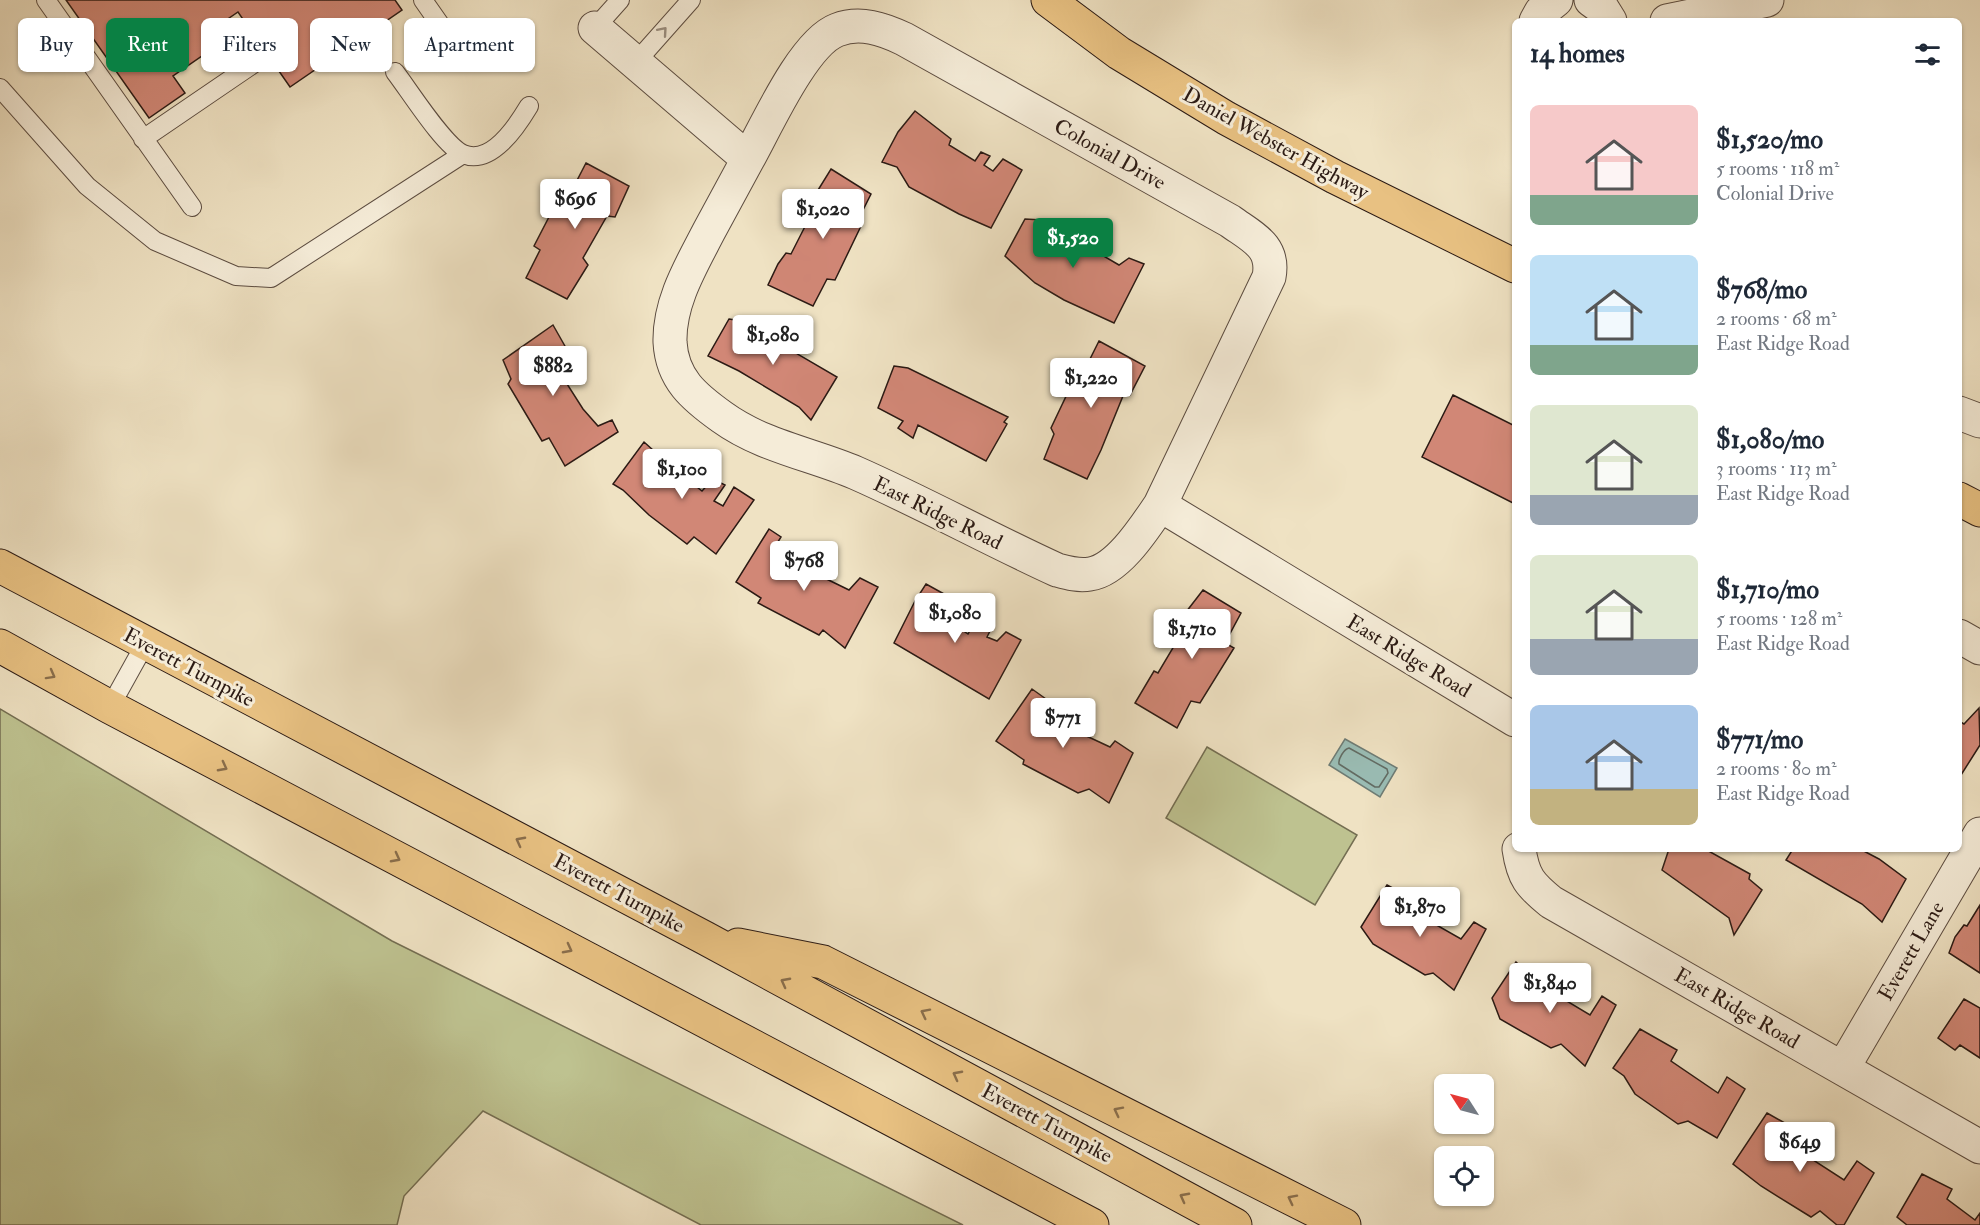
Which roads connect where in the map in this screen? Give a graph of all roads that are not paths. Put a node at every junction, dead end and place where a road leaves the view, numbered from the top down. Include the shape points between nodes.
1 (46, 0) edge
2 (423, 0) edge
3 (620, 0) edge
4 (691, 0) edge
5 (1048, 0) edge
6 (1556, 0) edge
7 (1591, 0) edge
8 (1767, 0) edge
9 (435, 18) edge
10 (1538, 18) edge
11 (1608, 18) edge
12 (1681, 18) edge
13 (596, 28) joint
14 (636, 62) junction
15 (241, 72) edge
16 (396, 72) dead end
17 (0, 88) edge
18 (529, 106) dead end
19 (143, 139) junction
20 (463, 154) junction
21 (748, 159) junction
22 (192, 207) dead end
23 (1512, 265) edge
24 (1962, 414) edge
25 (1980, 421) edge
26 (1962, 501) edge
27 (1160, 505) junction
28 (1980, 510) edge
29 (0, 566) edge
30 (1962, 638) edge
31 (145, 644) junction
32 (0, 646) edge
33 (1980, 648) edge
34 (110, 707) junction
35 (1512, 718) edge
36 (1980, 834) edge
37 (1520, 852) edge
38 (705, 938) junction
39 (1843, 1068) junction
40 (1980, 1147) edge
41 (1092, 1225) edge
42 (1235, 1225) edge
43 (1344, 1225) edge

1 - 19 lane
2 - 9 lane
3 - 13 lane
14 -> 4 lane
5 - 23 main road, Daniel Webster Highway via 1119,52 1226,118
6 - 10 street
7 - 11 street
8 - 12 street
13 - 14 street
14 - 21 street
15 - 19 lane
16 - 20 lane via 448,142
17 - 20 lane via 87,186 155,241 236,276 271,278
18 - 20 lane via 502,143 475,156
19 - 22 lane
21 - 27 street, East Ridge Road via 690,267 674,307 670,342 676,371 704,403 747,433 857,474 1057,570 1075,575 1092,574 1110,565
21 - 27 street, Colonial Drive via 798,69 818,44 838,29 873,27 904,39 1230,221 1258,242 1268,253 1269,277
24 - 25 street
26 - 28 main road
27 - 35 street, East Ridge Road
29 - 31 main road, Everett Turnpike
30 - 33 street
31 - 34 lane
38 -> 31 main road, Everett Turnpike
32 -> 34 main road
34 -> 41 main road
36 - 39 street, Everett Lane
37 - 39 street, East Ridge Road via 1532,887 1551,902
42 -> 38 main road, Everett Turnpike
43 -> 38 main road via 823,962
39 - 40 street, East Ridge Road

